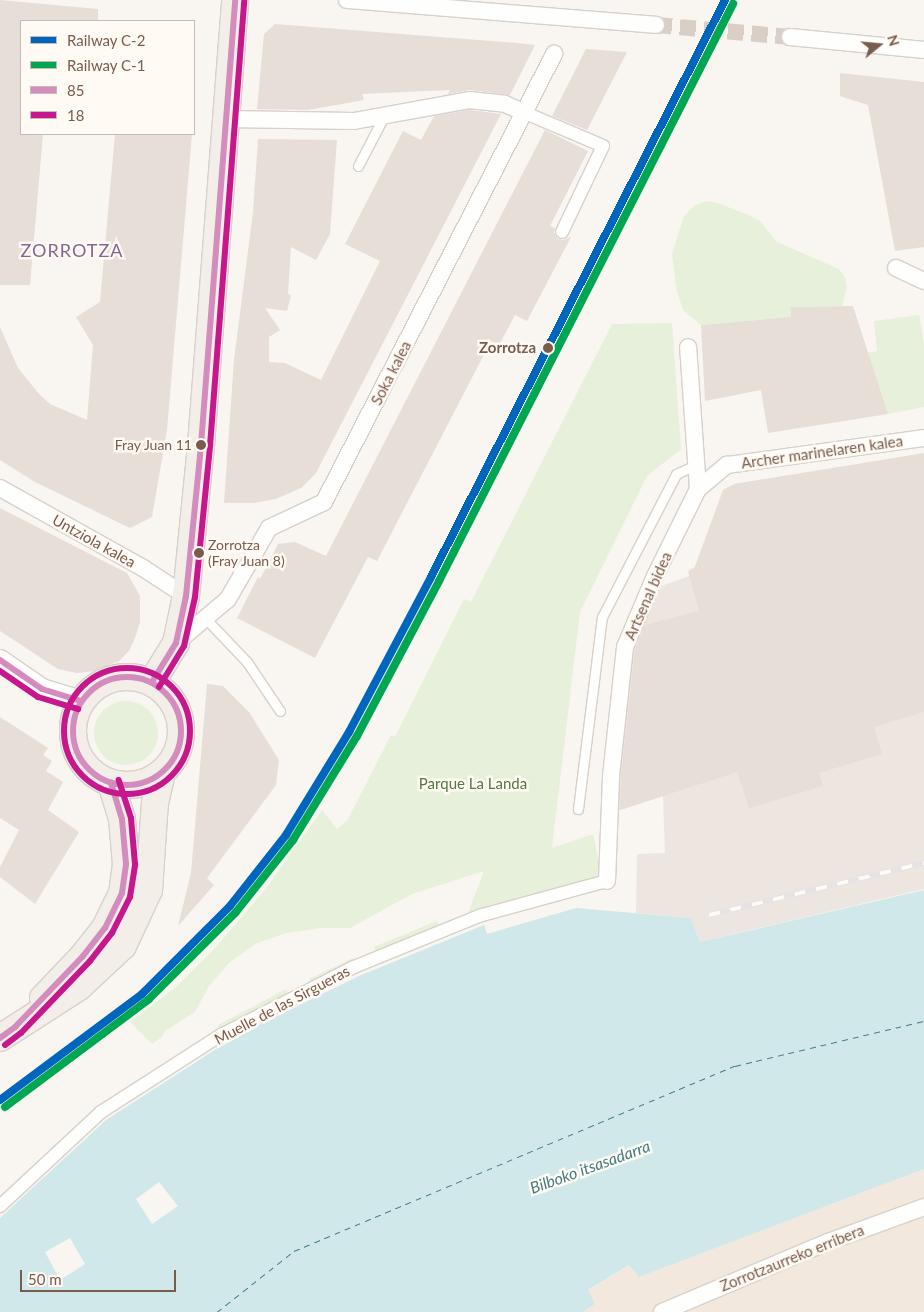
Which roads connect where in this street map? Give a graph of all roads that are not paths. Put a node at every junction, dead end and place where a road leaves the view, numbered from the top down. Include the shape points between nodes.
1 (235, 0) edge
2 (347, 0) edge
3 (656, 25) tunnel mouth
4 (790, 37) tunnel mouth
5 (924, 50) edge
6 (554, 54) dead end
7 (523, 112) junction
8 (384, 116) junction
9 (226, 118) junction
10 (358, 166) dead end
11 (562, 232) dead end
12 (896, 268) dead end
13 (924, 281) edge
14 (688, 347) dead end
15 (924, 438) edge
16 (695, 465) junction
17 (0, 488) edge
18 (698, 489) junction
19 (186, 596) junction
20 (206, 619) junction
21 (176, 643) junction
22 (0, 660) edge
23 (152, 682) junction
24 (81, 701) junction
25 (280, 711) dead end
26 (162, 773) junction
27 (111, 783) junction
28 (578, 809) dead end
29 (607, 882) joint
30 (7, 1033) edge
31 (0, 1206) edge
32 (924, 1207) edge
33 (662, 1312) edge

1 - 9 main road
2 - 3 street
4 - 5 street
6 - 7 street, Soka kalea
7 - 8 street via 505,104 469,100
7 - 11 street via 603,146
7 - 20 street, Soka kalea via 324,502 269,528 228,599
8 - 9 street via 354,121
8 - 10 lane
9 - 19 main road
12 - 13 street
14 - 16 street
15 - 18 street, Archer marinelaren kalea via 727,465
16 - 18 street
16 - 28 lane via 676,474 602,617
17 - 19 street, Untziola kalea via 143,568
18 - 29 street, Artsenal bidea via 655,576 625,647 611,776
19 - 21 main road
20 - 21 street, Soka kalea
20 - 25 lane via 248,662
21 - 23 main road
22 - 24 street via 42,689
23 - 24 main road via 137,677 113,678 92,689
23 - 26 main road via 172,700 182,725 181,743 174,760
24 - 27 main road via 74,717 76,750 84,765 97,777
26 - 27 main road via 147,782
26 - 30 main road via 155,803 149,890 123,946 79,987
27 - 30 main road via 122,819 126,864 122,893 105,928 83,956
29 - 31 street, Muelle de las Sirgueras via 479,916 354,967 221,1035 101,1112
32 - 33 street, Zorrotzaurreko erribera via 828,1242

